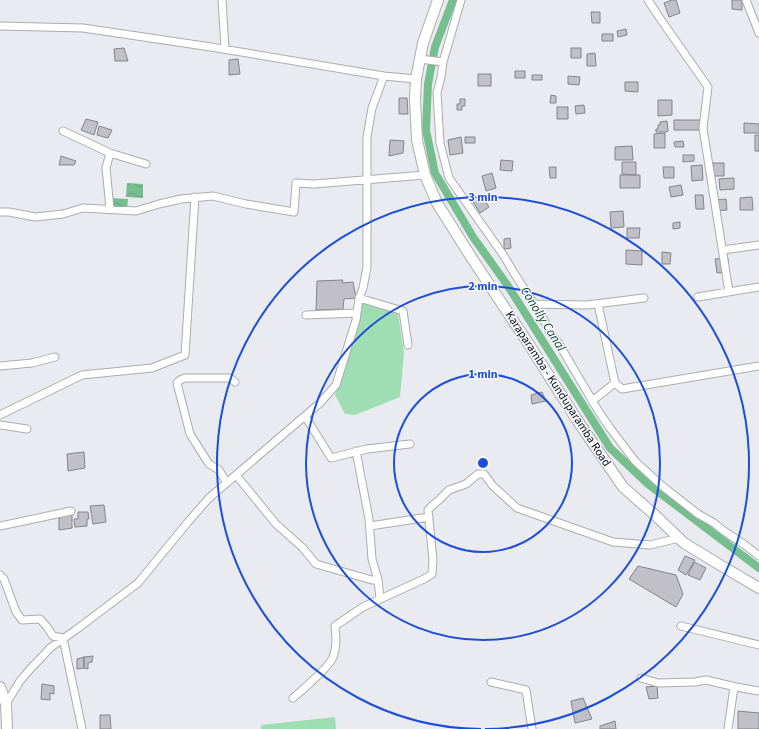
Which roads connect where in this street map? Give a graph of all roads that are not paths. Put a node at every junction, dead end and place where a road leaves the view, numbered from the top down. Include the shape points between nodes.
1 (222, 0) edge
2 (438, 0) edge
3 (461, 0) edge
4 (648, 0) edge
5 (746, 0) edge
6 (756, 19) edge
7 (0, 26) edge
8 (758, 31) edge
9 (224, 49) junction
10 (420, 58) junction
11 (442, 62) junction
12 (384, 76) junction
13 (416, 79) junction
14 (63, 131) dead end
15 (110, 153) junction
16 (146, 164) dead end
17 (425, 174) junction
18 (367, 179) junction
19 (195, 198) junction
20 (110, 209) junction
21 (0, 212) edge
22 (759, 246) edge
23 (723, 250) junction
24 (759, 287) edge
25 (729, 292) junction
26 (698, 297) dead end
27 (359, 298) junction
28 (644, 298) dead end
29 (533, 304) junction
30 (598, 304) junction
31 (357, 313) junction
32 (306, 315) dead end
33 (408, 345) dead end
34 (55, 357) dead end
35 (0, 366) edge
36 (759, 366) edge
37 (235, 382) dead end
38 (615, 384) junction
39 (592, 401) junction
40 (0, 414) edge
41 (304, 416) junction
42 (0, 425) edge
43 (27, 429) dead end
44 (410, 444) dead end
45 (356, 451) junction
46 (236, 475) junction
47 (227, 483) junction
48 (71, 511) dead end
49 (429, 517) junction
50 (0, 526) edge
51 (370, 526) junction
52 (679, 538) junction
53 (759, 556) edge
54 (0, 575) edge
55 (378, 580) junction
56 (759, 588) edge
57 (380, 598) junction
58 (681, 626) dead end
59 (63, 638) junction
60 (759, 645) edge
61 (641, 678) dead end
62 (491, 682) dead end
63 (0, 687) edge
64 (734, 687) junction
65 (759, 691) edge
66 (293, 698) dead end
67 (6, 704) junction
68 (7, 729) edge
69 (82, 729) edge
70 (532, 729) edge
71 (728, 729) edge

1 - 9 street
2 - 10 main road, Karaparamba - Kunduparamba Road
3 - 11 street
4 - 23 street via 708,87 703,128
5 - 6 street
6 - 8 street
7 - 9 street via 83,28
9 - 12 street
10 - 11 street
10 - 13 main road, Karaparamba - Kunduparamba Road
11 - 29 street via 437,93 440,143 449,178 504,256
12 - 13 street
12 - 18 street via 372,108 367,137
13 - 17 main road, Karaparamba - Kunduparamba Road via 418,140
14 - 15 street
15 - 16 street
15 - 20 street via 106,168
17 - 18 street
17 - 52 main road, Karaparamba - Kunduparamba Road via 437,203 471,257 623,487
18 - 19 street via 314,184 296,183 294,212 213,196
18 - 27 street via 366,267
19 - 20 street via 181,199 136,211
19 - 40 street via 185,355 152,368 82,375
20 - 21 street via 83,208 63,214 35,217
22 - 23 street
23 - 25 street
24 - 25 street
25 - 26 street
27 - 31 street
27 - 33 street via 403,311
28 - 30 street
29 - 30 street
29 - 39 street
30 - 38 street
31 - 32 street
31 - 41 street via 336,385
34 - 35 street via 32,363
36 - 38 street via 622,389
37 - 47 street via 230,378 185,378 177,383 190,434 209,464 219,470
38 - 39 street
39 - 53 street via 635,461 698,514
41 - 45 street via 331,458
41 - 46 street
42 - 43 street
44 - 45 street
45 - 51 street
46 - 47 street
46 - 55 street via 276,524 303,548 316,564
47 - 59 street via 209,498 138,583
48 - 50 street
49 - 51 street
49 - 52 street via 428,510 449,490 466,484 478,474 484,474 517,508 613,542 650,545
49 - 57 street via 432,574
51 - 55 street via 372,559
52 - 56 main road, Karaparamba - Kunduparamba Road
54 - 59 street via 22,620 40,619 53,636
55 - 57 street
57 - 66 street via 335,626 336,642 332,659 324,670
58 - 60 street
59 - 67 street via 32,667
59 - 69 street
61 - 64 street via 658,683 706,680
62 - 70 street via 526,690
63 - 67 main road
64 - 65 street
64 - 71 street
67 - 68 main road

